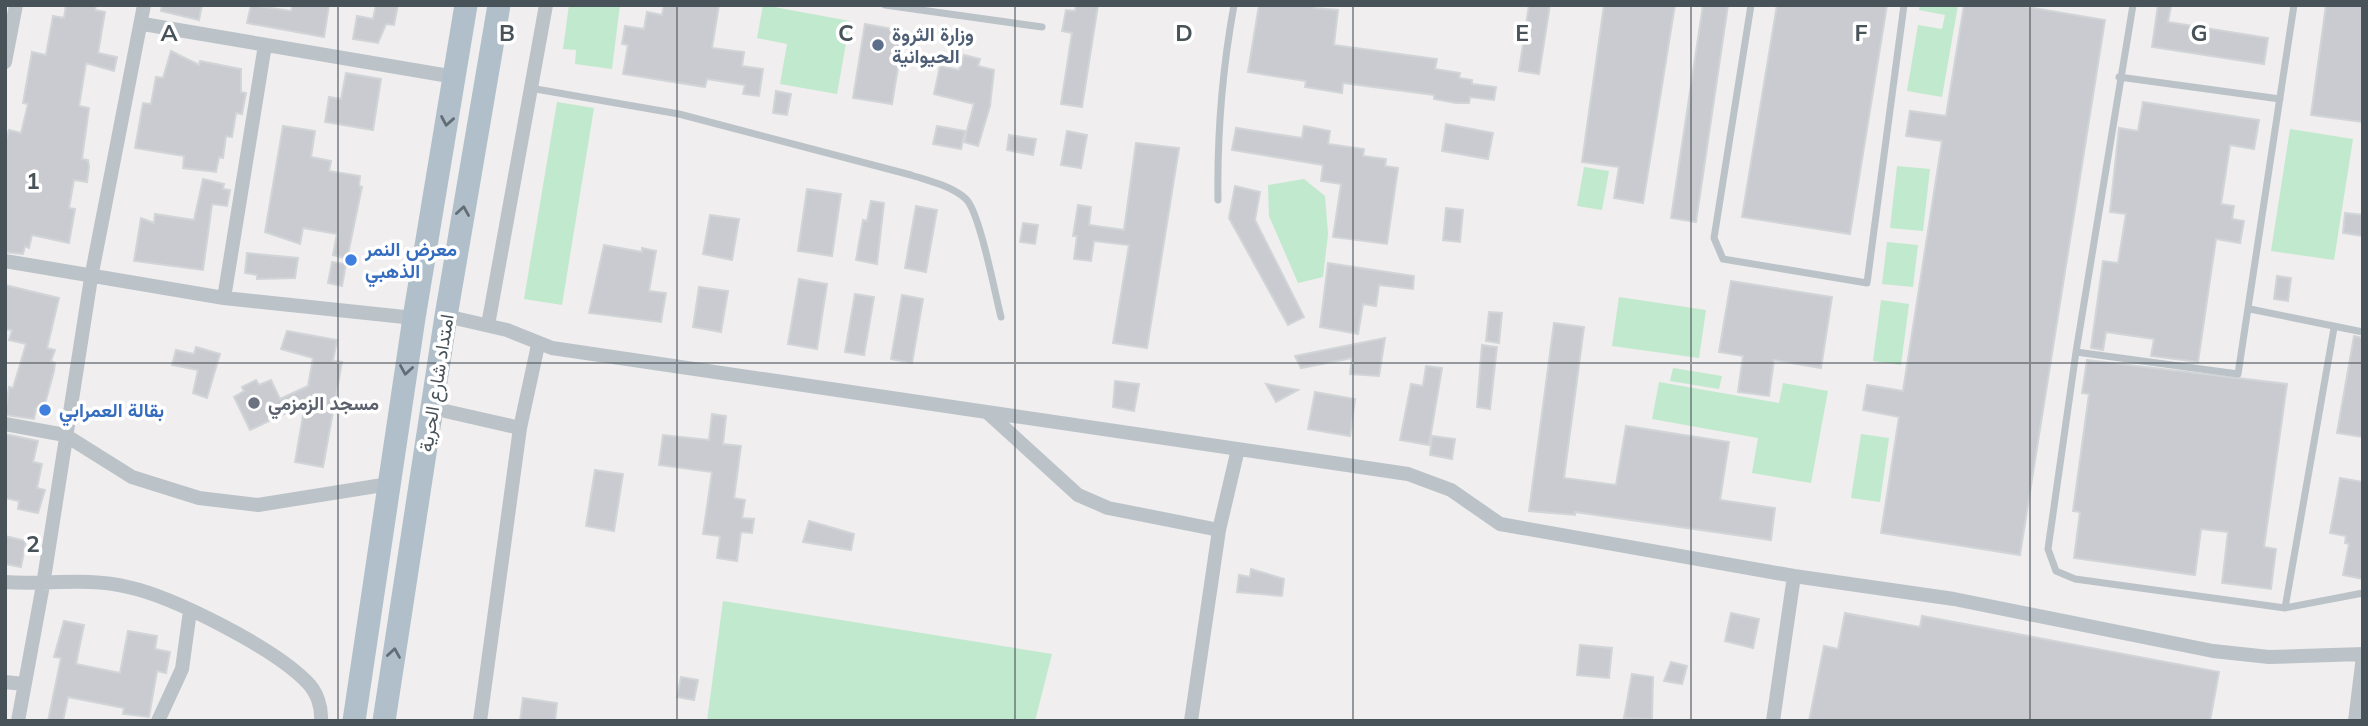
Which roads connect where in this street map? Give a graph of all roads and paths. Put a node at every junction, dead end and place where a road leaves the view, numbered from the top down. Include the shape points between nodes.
1 (16, 5) edge
2 (145, 5) edge
3 (466, 5) edge
4 (499, 5) edge
5 (546, 5) edge
6 (885, 5) edge
7 (1234, 5) edge
8 (1751, 5) edge
9 (1905, 5) edge
10 (2133, 5) edge
11 (2294, 5) edge
12 (143, 24) junction
13 (1042, 27) dead end
14 (265, 45) junction
15 (5, 62) edge
16 (2119, 77) junction
17 (455, 78) junction
18 (529, 88) junction
19 (2280, 99) junction
20 (1218, 200) dead end
21 (5, 261) edge
22 (91, 278) junction
23 (224, 298) junction
24 (2250, 309) junction
25 (446, 316) junction
26 (1001, 317) dead end
27 (414, 318) junction
28 (488, 325) junction
29 (2333, 328) junction
30 (2363, 332) edge
31 (538, 345) junction
32 (2076, 352) junction
33 (432, 408) junction
34 (987, 413) junction
35 (5, 424) edge
36 (520, 428) junction
37 (65, 435) junction
38 (1238, 449) junction
39 (389, 484) junction
40 (1219, 530) junction
41 (1794, 576) junction
42 (5, 582) edge
43 (43, 585) junction
44 (2363, 593) edge
45 (2285, 608) junction
46 (190, 611) junction
47 (2363, 655) edge
48 (5, 682) edge
49 (24, 684) junction
50 (358, 695) junction
51 (386, 710) edge
52 (18, 721) edge
53 (158, 721) edge
54 (321, 721) edge
55 (354, 721) edge
56 (480, 721) edge
57 (1191, 721) edge
58 (1773, 721) edge
59 (2355, 721) edge

1 - 15 street
2 - 12 street
3 - 17 main road, امتداد شارع الحرية
25 -> 4 main road, امتداد شارع الحرية
5 - 18 street
6 - 13 lane
7 - 20 lane via 1217,139
8 - 9 lane via 1714,238 1723,259 1867,283
10 - 16 lane
11 - 19 lane
12 - 14 street
12 - 22 street
14 - 17 street
14 - 23 street
16 - 19 lane
16 - 32 lane
17 -> 27 main road, امتداد شارع الحرية
18 - 26 lane via 680,114 949,188 967,200 976,219
18 - 28 street
19 - 24 lane
21 - 22 street
22 - 23 street
22 - 37 street
23 - 27 street
24 - 29 lane
24 - 32 lane via 2238,374
25 - 28 street
25 - 33 main road, امتداد شارع الحرية
27 -> 39 main road, امتداد شارع الحرية
28 - 31 street
29 - 30 lane
29 - 45 lane
31 - 34 street
31 - 36 street
32 - 45 lane via 2048,548 2056,571 2076,579
33 - 36 street
51 -> 33 main road, امتداد شارع الحرية
34 - 38 street
34 - 40 street via 1077,495 1108,508
35 - 37 street
36 - 56 street
37 - 39 street via 132,477 199,498 258,505
37 - 43 street
38 - 40 street
38 - 41 street via 1408,474 1451,490 1500,524
39 - 50 main road, امتداد شارع الحرية
40 - 57 street
41 - 47 street via 1954,599 2213,652 2269,657
41 - 58 street
42 - 43 street
43 - 46 street via 84,580 130,587
43 - 49 street
44 - 45 lane
46 - 53 street via 181,669
46 - 54 street via 229,629 309,683 320,704
47 - 59 street
48 - 49 street
49 - 52 street
50 - 51 main road
50 - 55 main road, امتداد شارع الحرية

